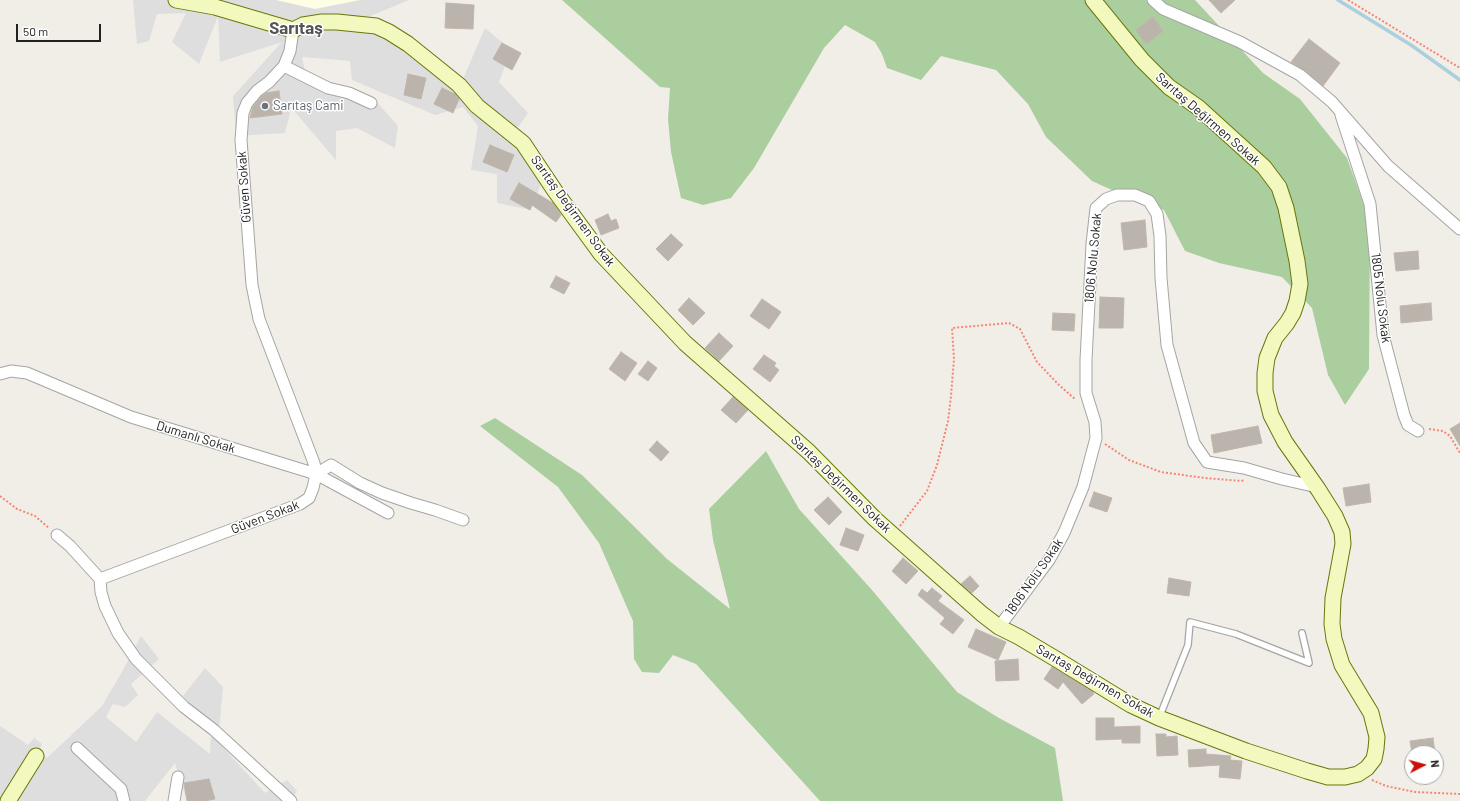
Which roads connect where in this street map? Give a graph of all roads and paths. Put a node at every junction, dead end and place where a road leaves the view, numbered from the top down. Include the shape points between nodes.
1 (176, 0) edge
2 (1093, 0) edge
3 (1153, 0) edge
4 (1348, 0) edge
5 (214, 3) edge
6 (293, 30) junction
7 (284, 66) junction
8 (1460, 68) edge
9 (371, 103) dead end
10 (1339, 109) junction
11 (1460, 229) edge
12 (0, 374) edge
13 (1079, 402) dead end
14 (1418, 431) joint
15 (1096, 438) junction
16 (1460, 453) edge
17 (316, 474) junction
18 (1248, 480) dead end
19 (1317, 487) junction
20 (0, 496) edge
21 (388, 512) dead end
22 (463, 520) dead end
23 (893, 534) junction
24 (57, 535) joint
25 (100, 579) junction
26 (999, 627) junction
27 (1302, 633) dead end
28 (1159, 718) junction
29 (78, 748) dead end
30 (36, 756) dead end
31 (1358, 774) junction
32 (178, 777) dead end
33 (268, 781) junction
34 (1460, 794) edge
35 (8, 801) edge
36 (124, 801) edge
37 (174, 801) edge
38 (279, 801) edge
39 (291, 801) edge

1 - 5 street
2 - 19 street, Sarıtaş Değirmen Sokak via 1142,60 1169,87 1199,108 1264,167 1279,187 1286,208 1300,284 1293,313 1274,338 1267,358 1265,391 1271,415
3 - 10 street via 1163,9 1240,42 1300,75
4 - 8 path
5 - 6 street
6 - 7 street, Güven Sokak via 290,52
6 - 23 street, Sarıtaş Değirmen Sokak via 303,25 322,22 376,26 408,44 459,85 477,106 523,143 601,254 685,343 809,452
7 - 9 street via 328,88 349,93
7 - 17 street, Güven Sokak via 270,82 257,91 243,113 241,140 252,285 260,319
10 - 11 street via 1388,166
10 - 14 street, 1805 Nolu Sokak via 1370,204 1384,335 1404,415 1408,425
12 - 17 street, Dumanlı Sokak via 11,371 27,373 131,417
13 - 23 path via 1037,362 1020,329 1009,323 952,328 954,359 951,396 948,421 937,465 927,491
14 - 16 path via 1443,431 1450,436
15 - 18 path via 1129,460 1160,472
15 - 19 street, 1806 Nolu Sokak via 1095,422 1086,393 1086,360 1096,208 1117,194 1135,195 1149,201 1156,214 1160,236 1167,345 1194,443 1207,462 1244,468
15 - 26 street, 1806 Nolu Sokak via 1083,487 1064,533 1049,560
17 - 21 street, Dumanlı Sokak
17 - 22 street via 331,464 382,494
17 - 25 street, Güven Sokak via 309,498 300,504
19 - 31 street, Sarıtaş Değirmen Sokak via 1342,532 1343,544 1333,598 1334,639 1342,665 1371,713 1377,737 1374,759
20 - 24 path via 17,509 35,516
23 - 26 street, Sarıtaş Değirmen Sokak
24 - 25 street
25 - 33 street via 105,606 118,633 136,659 184,707 214,730
26 - 28 street, Sarıtaş Değirmen Sokak via 1131,705
27 - 28 lane via 1308,663 1236,634 1190,622 1188,645
28 - 31 street, Sarıtaş Değirmen Sokak via 1307,772 1345,777
29 - 36 street via 121,789
30 - 35 street
31 - 34 path via 1393,788 1415,792
32 - 37 street
33 - 38 street
33 - 39 street

